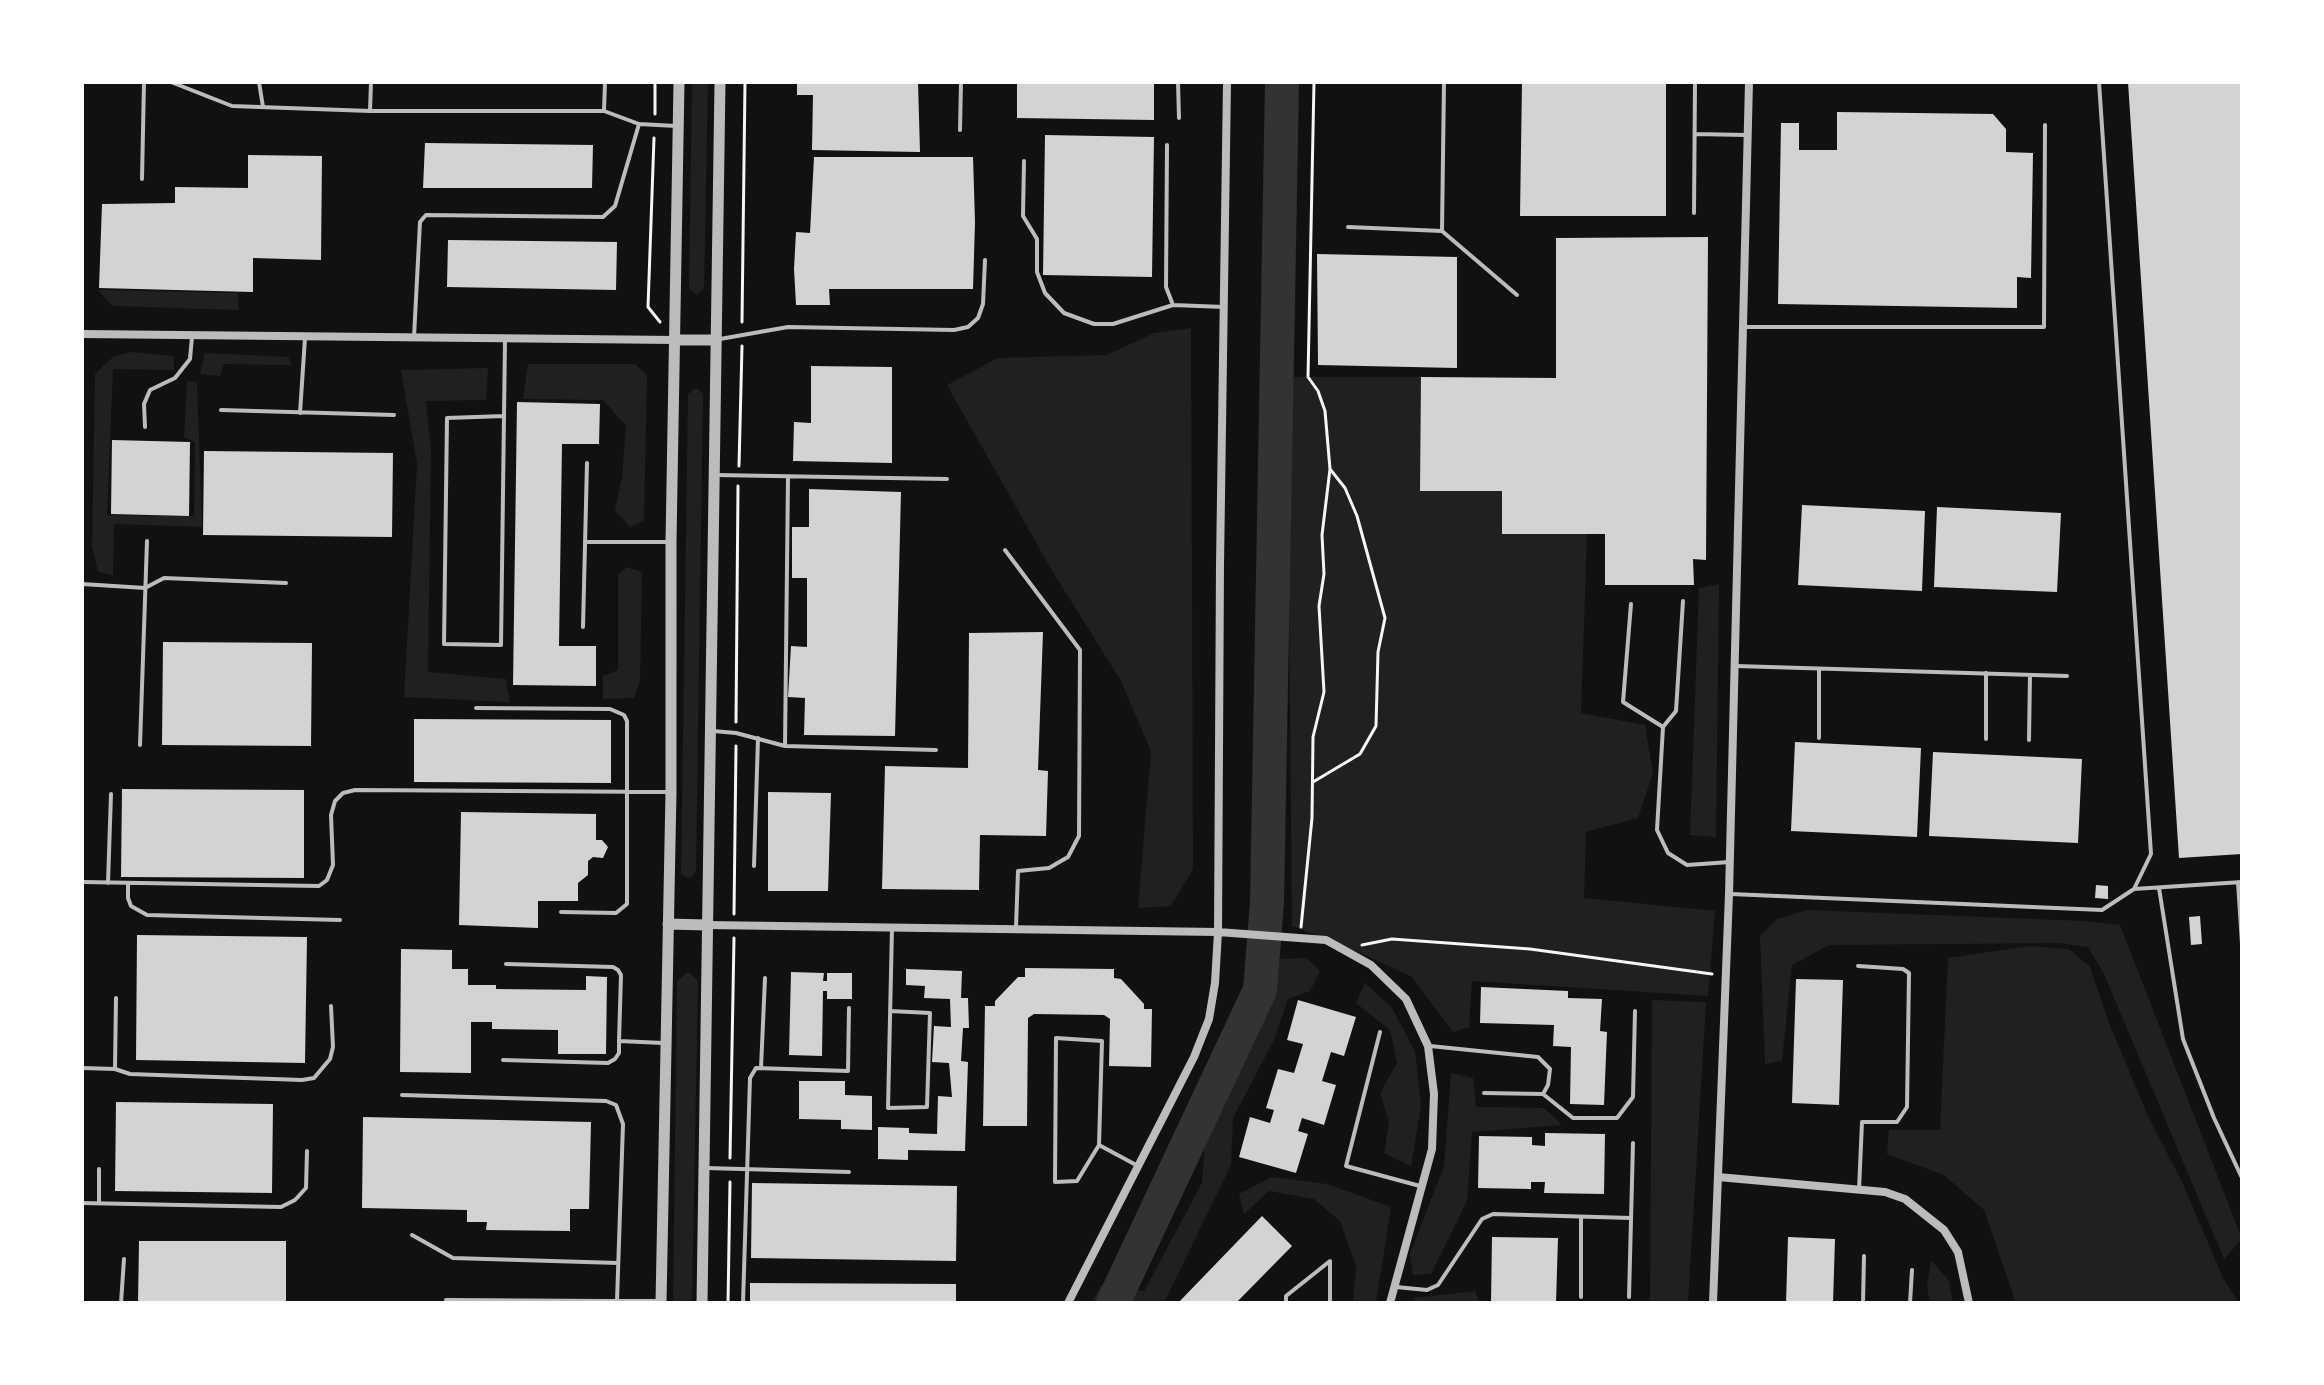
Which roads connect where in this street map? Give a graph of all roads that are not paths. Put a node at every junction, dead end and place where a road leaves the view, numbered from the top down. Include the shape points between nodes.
1 (144, 82) edge
2 (171, 82) edge
3 (259, 82) edge
4 (371, 82) edge
5 (605, 82) edge
6 (679, 82) edge
7 (720, 82) edge
8 (961, 82) edge
9 (1178, 82) edge
10 (1227, 82) edge
11 (1444, 82) edge
12 (1695, 82) edge
13 (1749, 82) edge
14 (2099, 82) edge
15 (263, 107) junction
16 (370, 111) junction
17 (604, 111) junction
18 (1179, 118) dead end
19 (639, 124) junction
20 (2045, 125) dead end
21 (679, 126) junction
22 (960, 130) dead end
23 (1695, 134) junction
24 (1746, 135) junction
25 (1167, 145) dead end
26 (1024, 161) dead end
27 (142, 179) dead end
28 (1694, 213) dead end
29 (1348, 227) dead end
30 (1442, 231) junction
31 (985, 260) dead end
32 (1517, 295) dead end
33 (1173, 305) junction
34 (1224, 307) junction
35 (1742, 327) junction
36 (82, 334) edge
37 (193, 335) junction
38 (305, 336) junction
39 (414, 337) junction
40 (505, 338) junction
41 (675, 340) junction
42 (715, 340) junction
43 (221, 410) dead end
44 (300, 413) junction
45 (394, 415) dead end
46 (504, 416) junction
47 (145, 427) dead end
48 (587, 463) dead end
49 (714, 475) junction
50 (788, 477) junction
51 (947, 479) dead end
52 (147, 541) dead end
53 (585, 542) junction
54 (671, 542) junction
55 (1005, 550) dead end
56 (286, 583) dead end
57 (82, 584) edge
58 (145, 588) junction
59 (1683, 601) dead end
60 (1631, 604) dead end
61 (583, 627) dead end
62 (1734, 666) junction
63 (1819, 669) junction
64 (1986, 673) junction
65 (2030, 675) junction
66 (2067, 676) dead end
67 (476, 708) dead end
68 (1663, 727) junction
69 (710, 730) junction
70 (758, 738) junction
71 (1819, 738) dead end
72 (1986, 739) dead end
73 (2029, 740) dead end
74 (140, 745) dead end
75 (785, 746) junction
76 (936, 750) dead end
77 (629, 791) junction
78 (671, 792) junction
79 (111, 794) dead end
80 (1730, 862) junction
81 (754, 866) dead end
82 (82, 882) edge
83 (2240, 882) edge
84 (108, 883) junction
85 (128, 884) junction
86 (2159, 888) junction
87 (2134, 889) junction
88 (1729, 894) junction
89 (561, 912) dead end
90 (340, 920) dead end
91 (668, 924) junction
92 (706, 925) junction
93 (892, 928) junction
94 (1016, 930) junction
95 (1218, 932) junction
96 (2242, 944) edge
97 (506, 964) dead end
98 (1858, 966) dead end
99 (765, 978) dead end
100 (116, 998) dead end
101 (331, 1006) dead end
102 (849, 1008) dead end
103 (890, 1011) junction
104 (1635, 1011) dead end
105 (1380, 1032) dead end
106 (619, 1041) junction
107 (666, 1043) junction
108 (1428, 1046) junction
109 (503, 1060) dead end
110 (82, 1068) edge
111 (761, 1068) junction
112 (115, 1069) junction
113 (1484, 1093) dead end
114 (1543, 1094) junction
115 (402, 1095) dead end
116 (1633, 1143) dead end
117 (1099, 1145) junction
118 (307, 1151) dead end
119 (1138, 1166) junction
120 (704, 1167) junction
121 (99, 1169) dead end
122 (746, 1169) junction
123 (849, 1172) dead end
124 (1718, 1177) junction
125 (2242, 1178) edge
126 (1422, 1186) junction
127 (1859, 1190) junction
128 (82, 1203) edge
129 (99, 1203) junction
130 (1581, 1217) junction
131 (1631, 1218) junction
132 (412, 1235) dead end
133 (1864, 1256) dead end
134 (124, 1259) dead end
135 (618, 1263) junction
136 (1912, 1270) dead end
137 (1394, 1286) junction
138 (1581, 1297) dead end
139 (1629, 1297) dead end
140 (446, 1300) dead end
141 (617, 1301) junction
142 (603, 1302) edge
143 (661, 1302) edge
144 (121, 1303) edge
145 (702, 1303) edge
146 (743, 1303) edge
147 (1068, 1303) edge
148 (1286, 1303) edge
149 (1330, 1303) edge
150 (1390, 1303) edge
151 (1713, 1303) edge
152 (1863, 1303) edge
153 (1910, 1303) edge
154 (1969, 1303) edge

1 - 27 lane
2 - 15 lane via 232,106
3 - 15 lane
4 - 16 lane
5 - 17 lane
6 - 21 street
7 - 42 street
8 - 22 lane
9 - 18 lane
10 - 34 street
11 - 30 lane
12 - 23 lane
13 - 24 street
14 - 87 lane via 2151,854
15 - 16 lane
16 - 17 lane
17 - 19 lane
19 - 21 lane
19 - 39 lane via 615,206 603,217 426,215 420,222
20 - 35 lane via 2044,327
21 - 41 street
23 - 24 lane
23 - 28 lane
24 - 35 street
25 - 33 lane via 1166,287
26 - 33 lane via 1023,216 1037,239 1037,272 1045,293 1064,313 1094,324 1113,324
29 - 30 lane
30 - 32 lane
31 - 42 lane via 983,304 968,327 788,327
33 - 34 lane
34 - 95 street
35 - 62 street
36 - 37 street
37 - 38 street
37 - 47 lane via 190,359 175,378 150,390 144,404
38 - 39 street
38 - 44 lane
39 - 40 street
40 - 41 street
40 - 46 lane
41 - 42 street
41 - 54 street
42 - 49 street
43 - 44 lane
44 - 45 lane
46 - 46 lane via 501,645 444,644 447,418
48 - 53 lane
49 - 50 lane
49 - 69 street
50 - 51 lane
50 - 75 lane
52 - 58 lane
53 - 54 lane
53 - 61 lane
54 - 78 street
55 - 94 lane via 1080,650 1079,836 1068,857 1049,868 1018,871
56 - 58 lane via 164,578
57 - 58 lane
58 - 74 lane
59 - 68 lane via 1676,711
60 - 68 lane via 1623,702
62 - 63 lane
62 - 80 street
63 - 64 lane
63 - 71 lane
64 - 65 lane
64 - 72 lane
65 - 66 lane
65 - 73 lane
67 - 77 lane via 619,711 629,729
68 - 80 lane via 1657,830 1668,853 1687,865
69 - 70 lane
69 - 92 street
70 - 75 lane
70 - 81 lane
75 - 76 lane
77 - 78 lane
77 - 85 lane via 355,790 335,801 333,865 319,886
77 - 89 lane via 627,904 616,913
78 - 91 street
79 - 84 lane
80 - 88 street
82 - 84 lane
83 - 86 lane
83 - 96 lane
84 - 85 lane
85 - 90 lane via 131,906 147,915
86 - 87 lane
86 - 125 lane via 2183,1039
87 - 88 lane via 2102,910
88 - 124 street
91 - 92 street
91 - 107 street
92 - 93 street
92 - 120 street
93 - 94 street
93 - 103 lane
94 - 95 street
95 - 108 street via 1326,940 1343,949 1371,965 1406,999
95 - 119 street via 1209,1019
97 - 106 lane via 618,970
98 - 127 lane via 1909,973 1907,1107 1897,1122 1862,1122
99 - 111 lane
100 - 112 lane
101 - 112 lane via 333,1047 314,1078 130,1074
102 - 111 lane via 848,1071
103 - 103 lane via 930,1013 927,1107 888,1108
104 - 114 lane via 1633,1097 1617,1118 1573,1118
105 - 126 lane via 1346,1166
106 - 107 lane
106 - 109 lane via 619,1053 608,1063
107 - 143 street
108 - 114 lane via 1538,1057 1550,1069
108 - 126 street via 1434,1094 1432,1149
110 - 112 lane
111 - 122 lane via 750,1078
113 - 114 lane
115 - 135 lane via 616,1105 623,1124
116 - 131 lane
117 - 117 lane via 1077,1181 1055,1182 1056,1038 1102,1041
117 - 119 lane
118 - 129 lane via 306,1188 281,1207
119 - 147 street
120 - 122 lane
120 - 145 street
121 - 129 lane
122 - 123 lane
122 - 146 lane
124 - 127 street
124 - 151 street
126 - 137 street
127 - 154 street via 1905,1199 1944,1230 1958,1252
128 - 129 lane
130 - 131 lane
130 - 137 lane via 1493,1214 1482,1219 1438,1285 1427,1290
130 - 138 lane
131 - 139 lane
132 - 135 lane via 453,1258
133 - 152 lane
134 - 144 lane
135 - 141 lane
136 - 153 lane
137 - 150 street
140 - 142 lane
141 - 142 lane
141 - 143 lane
148 - 149 lane via 1286,1296 1330,1261

